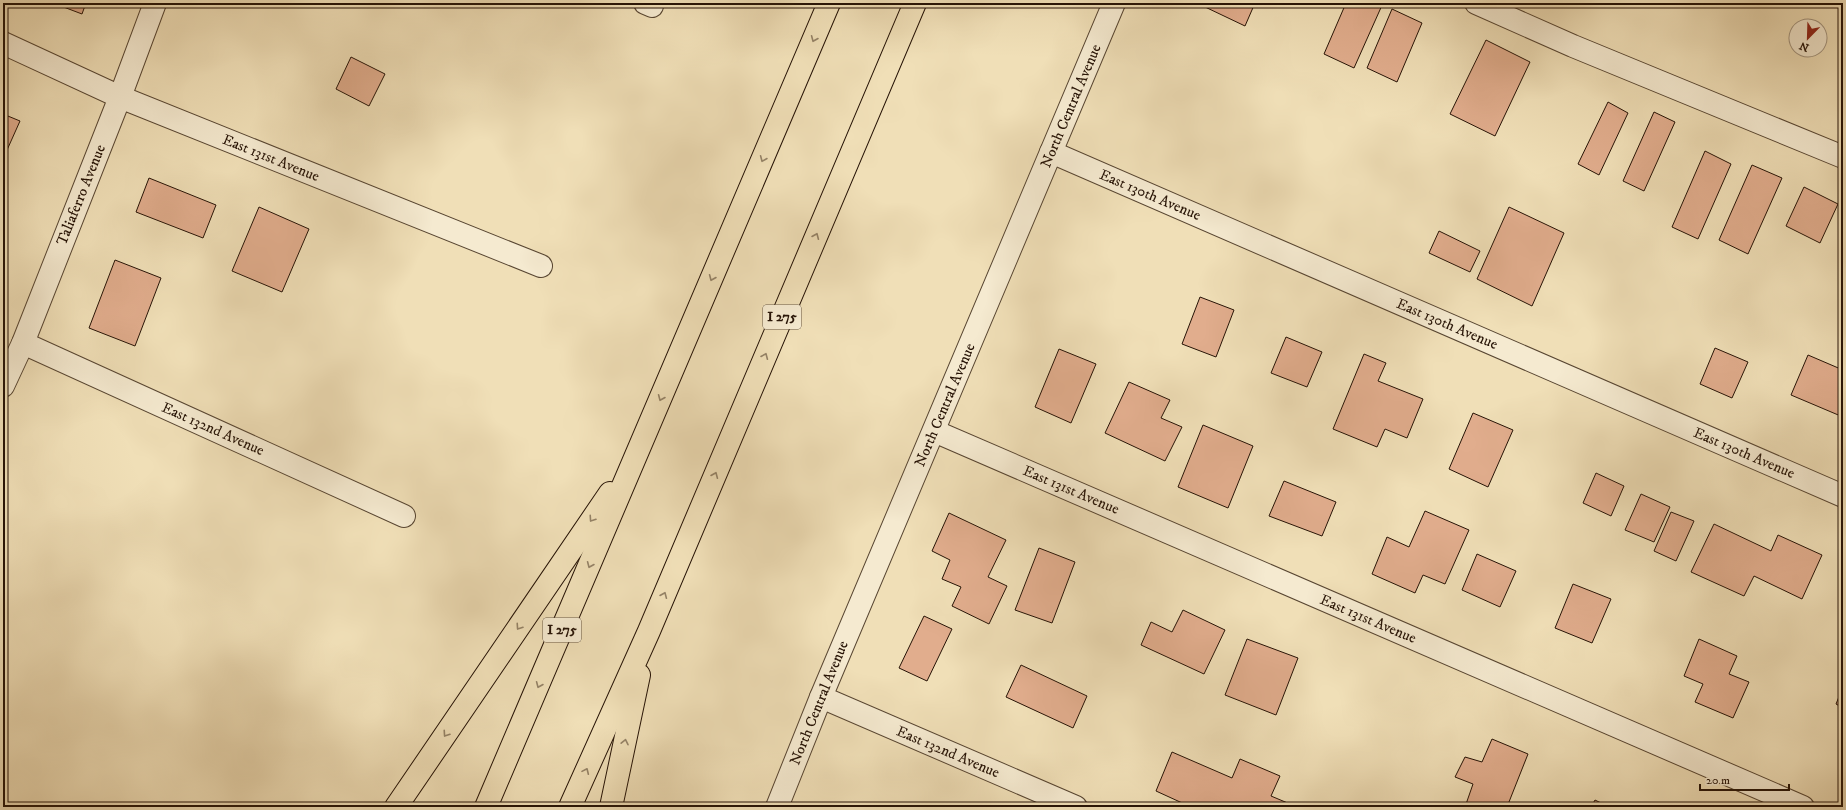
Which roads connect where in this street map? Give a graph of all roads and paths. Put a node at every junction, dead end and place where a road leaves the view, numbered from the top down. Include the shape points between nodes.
1 (155, 3) edge
2 (829, 3) edge
3 (915, 3) edge
4 (1114, 3) edge
5 (1476, 3) edge
6 (3, 43) edge
7 (120, 97) junction
8 (1052, 152) junction
9 (1843, 158) edge
10 (541, 266) dead end
11 (23, 343) junction
12 (3, 386) edge
13 (934, 431) junction
14 (638, 452) junction
15 (1843, 496) edge
16 (404, 516) dead end
17 (649, 631) junction
18 (821, 697) junction
19 (396, 807) edge
20 (486, 807) edge
21 (570, 807) edge
22 (611, 807) edge
23 (777, 807) edge
24 (1076, 807) edge
25 (1803, 807) edge

1 - 7 street, Taliaferro Avenue
2 -> 14 highway, I 275
17 -> 3 highway, I 275
4 - 8 street, North Central Avenue
5 - 9 street
6 - 7 street, East 131st Avenue
7 - 10 street, East 131st Avenue
7 - 11 street, Taliaferro Avenue
8 - 13 street, North Central Avenue
8 - 15 street, East 130th Avenue
11 - 12 street, Taliaferro Avenue
11 - 16 street, East 132nd Avenue
13 - 18 street, North Central Avenue
13 - 25 street, East 131st Avenue
14 -> 19 highway
14 -> 20 highway, I 275
21 -> 17 highway, I 275
22 -> 17 highway
18 - 23 street, North Central Avenue
18 - 24 street, East 132nd Avenue

